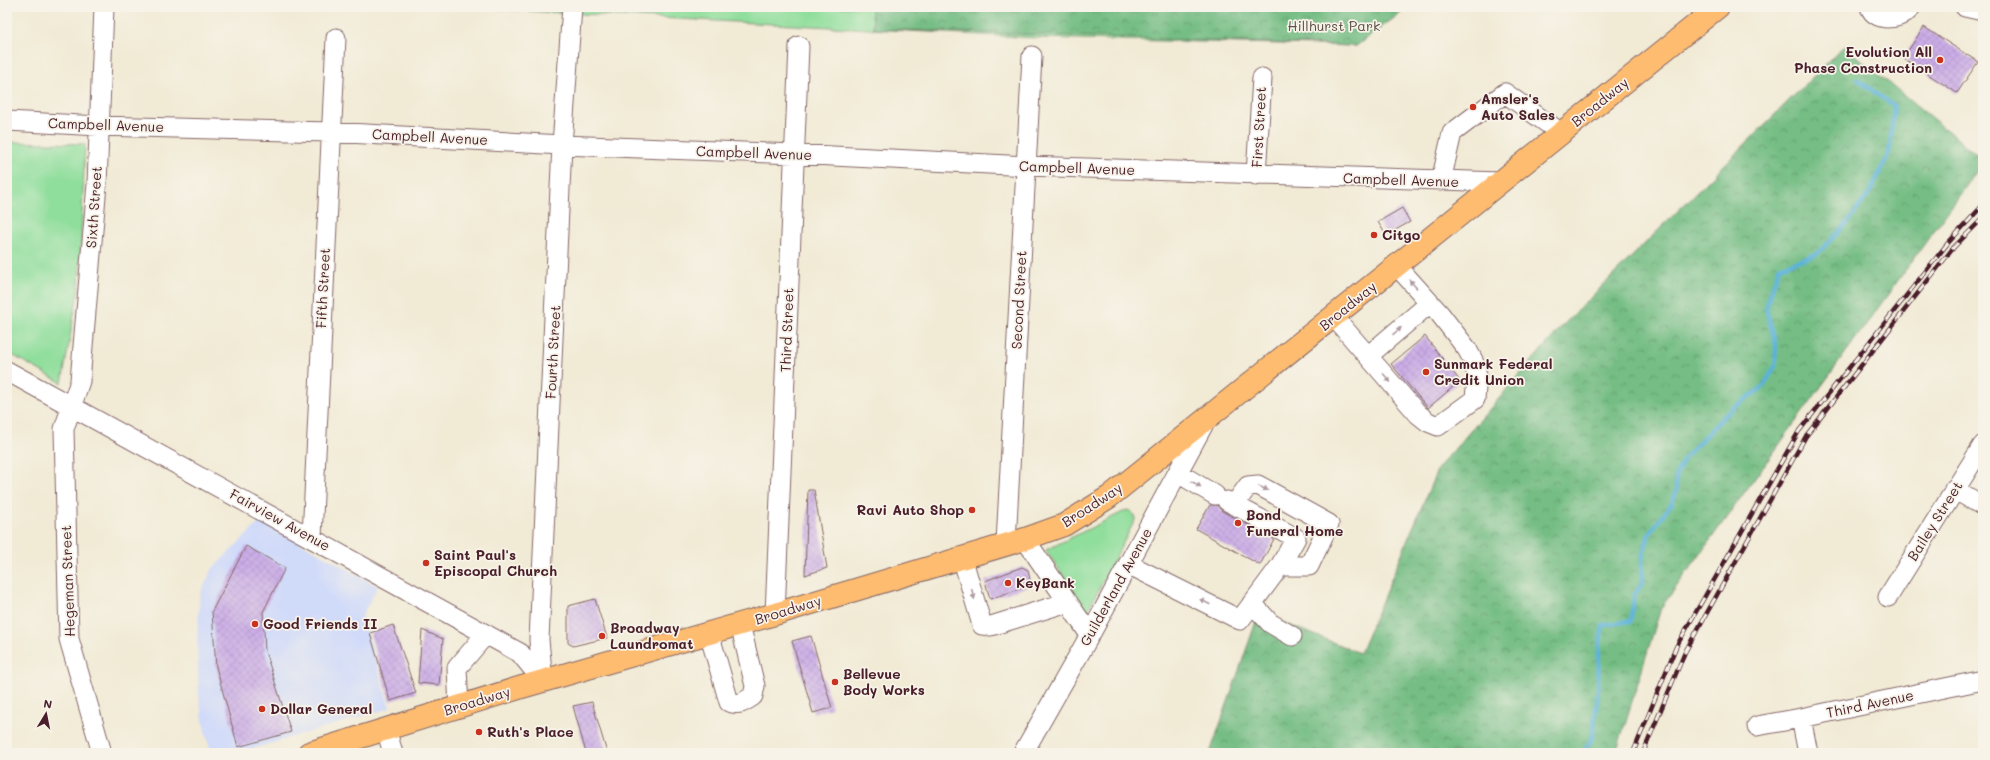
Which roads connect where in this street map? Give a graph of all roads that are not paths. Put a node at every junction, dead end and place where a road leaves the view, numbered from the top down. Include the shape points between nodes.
1 (104, 7) edge
2 (1718, 7) edge
3 (1870, 7) edge
4 (1911, 7) edge
5 (1965, 7) edge
6 (1983, 11) edge
7 (571, 15) edge
8 (336, 38) dead end
9 (799, 46) dead end
10 (1032, 56) dead end
11 (1262, 78) dead end
12 (7, 121) edge
13 (99, 126) junction
14 (330, 132) junction
15 (1562, 133) junction
16 (562, 145) junction
17 (794, 154) junction
18 (1027, 166) junction
19 (1256, 176) junction
20 (1441, 181) junction
21 (1500, 182) junction
22 (1397, 266) junction
23 (1430, 303) junction
24 (1334, 317) junction
25 (1368, 356) junction
26 (7, 371) edge
27 (72, 406) junction
28 (1206, 420) junction
29 (1983, 445) edge
30 (1178, 473) junction
31 (1954, 489) junction
32 (1225, 500) junction
33 (1983, 506) edge
34 (1310, 514) junction
35 (312, 537) junction
36 (1296, 538) junction
37 (1016, 541) junction
38 (962, 557) junction
39 (1128, 564) junction
40 (1280, 566) junction
41 (1888, 597) dead end
42 (1068, 602) junction
43 (1252, 603) junction
44 (775, 614) junction
45 (740, 624) junction
46 (709, 633) junction
47 (486, 634) junction
48 (1090, 635) junction
49 (1292, 636) dead end
50 (1983, 680) edge
51 (543, 681) junction
52 (459, 707) junction
53 (1801, 718) junction
54 (1757, 726) dead end
55 (386, 729) junction
56 (102, 753) edge
57 (309, 753) edge
58 (393, 753) edge
59 (1023, 753) edge
60 (1808, 753) edge

1 - 13 street, Sixth Street
2 - 15 main road, Broadway
3 - 4 street via 1878,17 1888,18 1900,16
5 - 6 street
7 - 16 street, Fourth Street
8 - 14 street, Fifth Street
9 - 17 street, Third Street
10 - 18 street, Second Street
11 - 19 street, First Street
12 - 13 street, Campbell Avenue
13 - 14 street, Campbell Avenue
13 - 27 street, Sixth Street via 97,184 80,381
14 - 16 street, Campbell Avenue
14 - 35 street, Fifth Street
15 - 20 street via 1505,93 1452,133
15 - 21 main road, Broadway
16 - 17 street, Campbell Avenue
16 - 51 street, Fourth Street via 539,640
17 - 18 street, Campbell Avenue
17 - 44 street, Third Street
18 - 19 street, Campbell Avenue
18 - 37 street, Second Street
19 - 20 street, Campbell Avenue
20 - 21 street, Campbell Avenue
21 - 22 main road, Broadway
23 -> 22 street
22 - 24 main road, Broadway
25 -> 23 street
25 -> 23 street via 1418,414 1428,422 1438,426 1475,399 1477,376 1473,360
24 - 25 street
24 - 28 main road, Broadway
26 - 27 street, Fairview Avenue
27 - 35 street, Fairview Avenue
27 - 56 street, Hegeman Street via 64,429 69,639
28 - 30 street, Guilderland Avenue
28 - 37 main road, Broadway via 1088,511 1064,525
29 - 31 street, Bailey Street
30 -> 32 street
30 - 39 street, Guilderland Avenue
31 - 33 street
31 - 41 street, Bailey Street
32 -> 34 street via 1248,486 1258,485
32 - 36 street
34 - 36 street
34 - 40 street via 1329,524 1309,566
35 - 47 street, Fairview Avenue
36 - 40 street
37 - 38 main road, Broadway
37 - 42 street
38 -> 42 street via 982,625 991,626
38 - 44 main road, Broadway
43 -> 39 street via 1240,620
39 - 48 street, Guilderland Avenue
40 - 43 street
42 - 48 street
43 - 49 street via 1270,623
44 - 45 main road, Broadway
45 - 46 main road, Broadway
45 - 46 street via 755,686 753,696 744,703 729,702
46 - 51 main road, Broadway
47 - 51 street, Fairview Avenue via 520,653
47 - 52 street via 457,668
48 - 59 street, Guilderland Avenue
50 - 53 street, Third Avenue
51 - 52 main road, Broadway
52 - 55 main road, Broadway
53 - 54 street, Third Avenue
53 - 60 street
55 - 57 main road, Broadway
55 - 58 street

